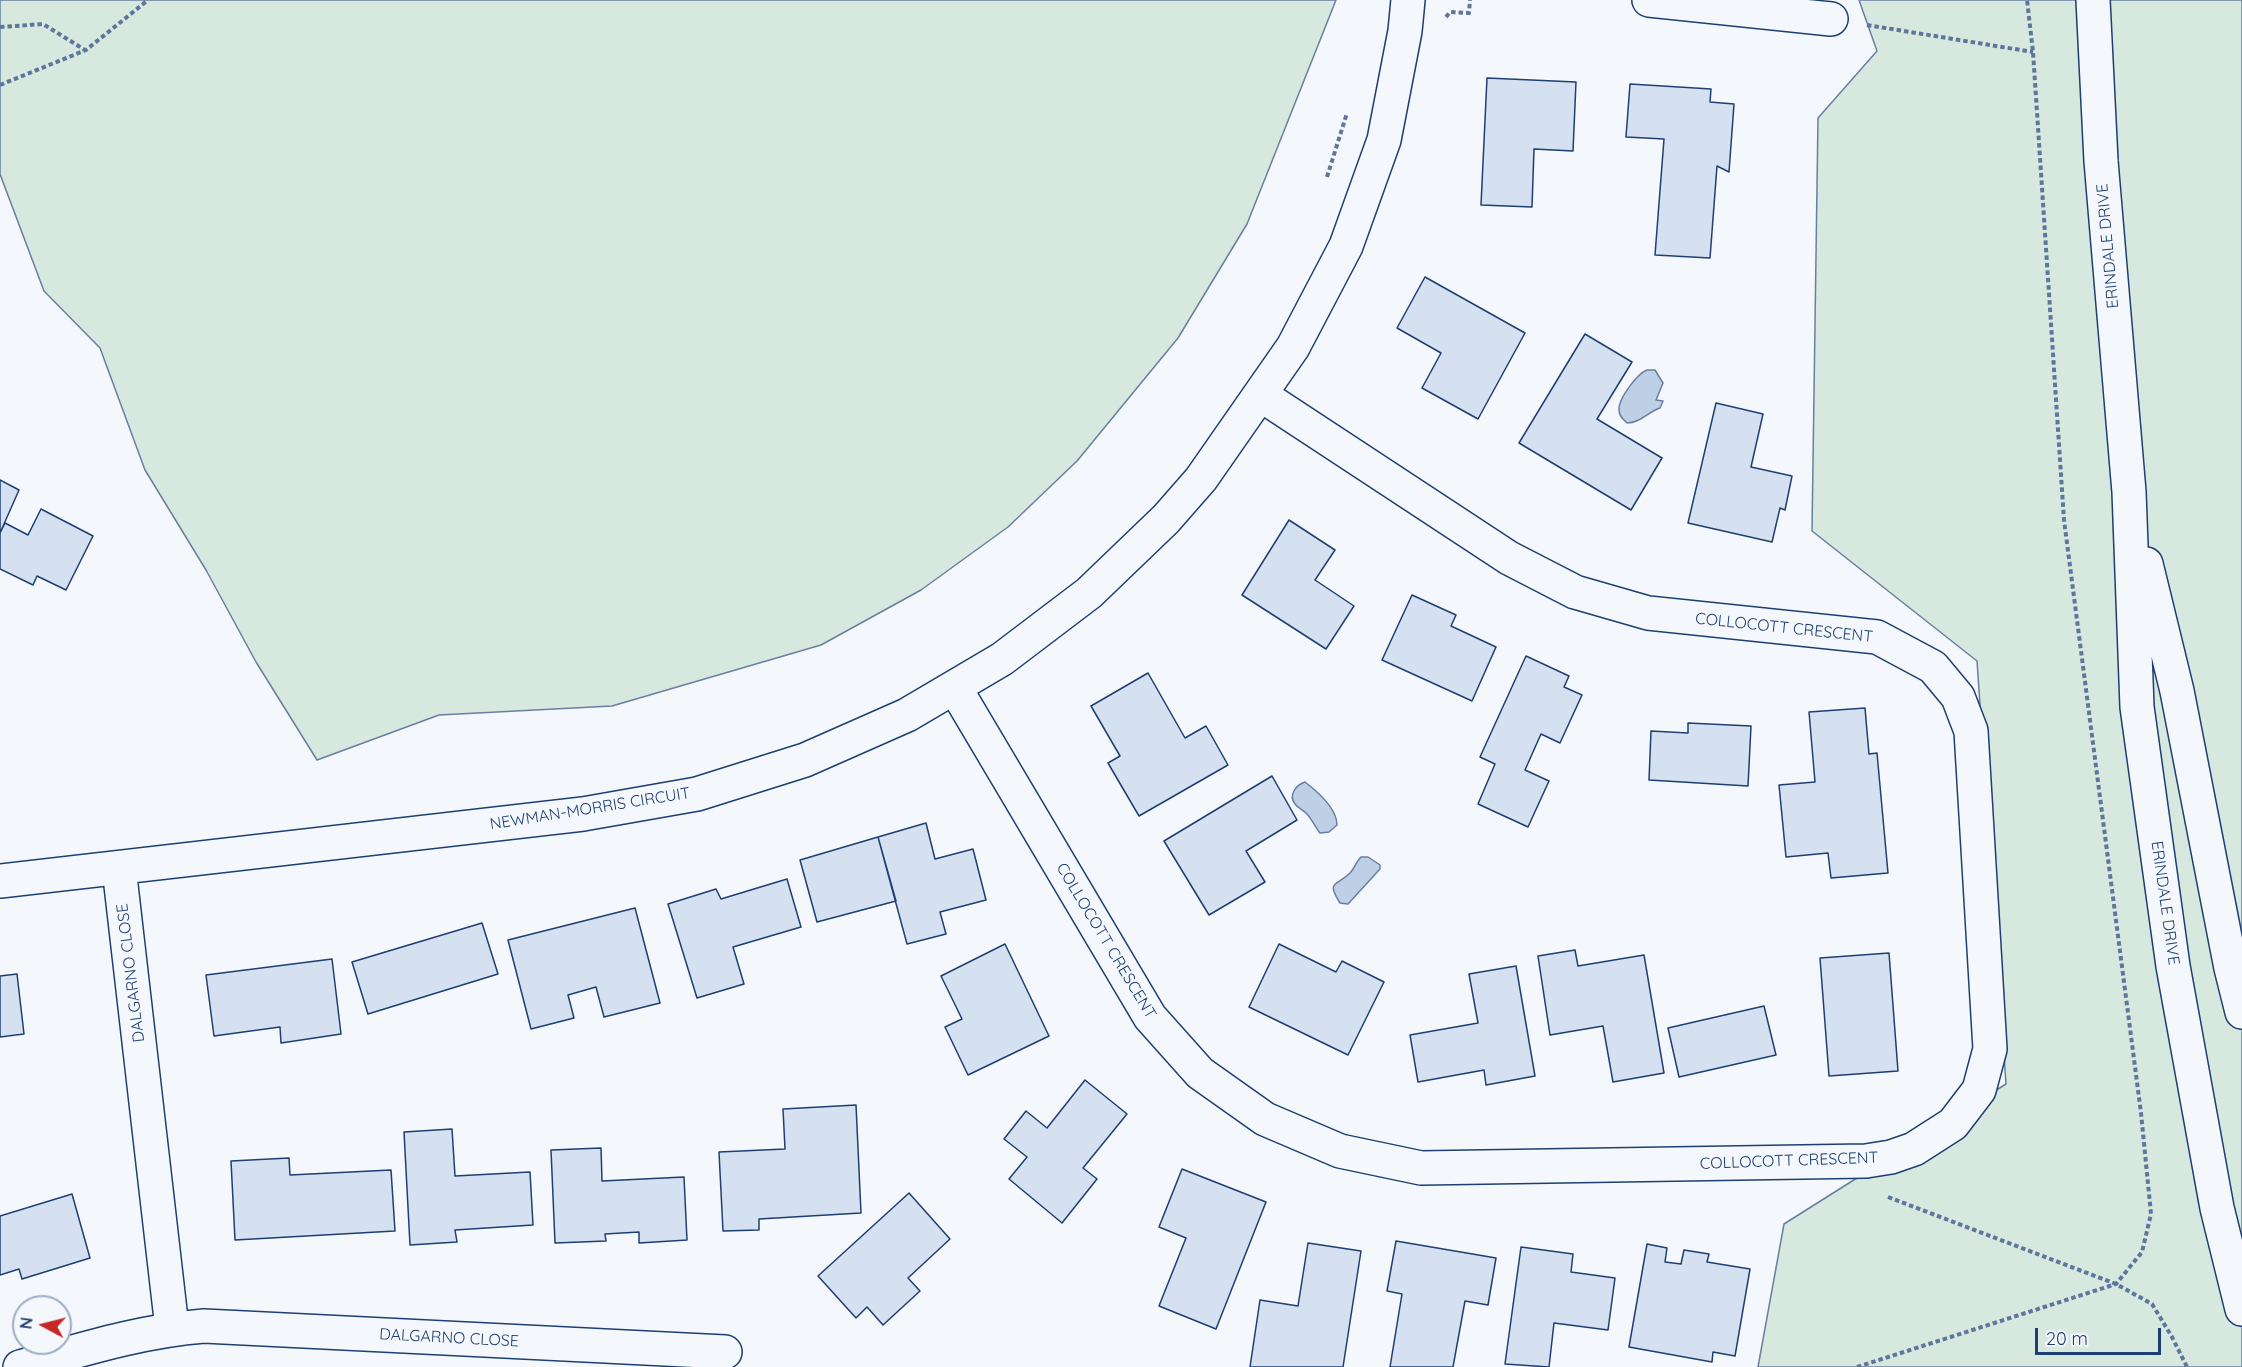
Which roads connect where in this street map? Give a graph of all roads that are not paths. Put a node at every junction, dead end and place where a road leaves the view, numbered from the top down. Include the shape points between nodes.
1 (1408, 0) edge
2 (1649, 0) edge
3 (2093, 0) edge
4 (1831, 19) road end
5 (1261, 395) junction
6 (2128, 492) junction
7 (955, 688) junction
8 (119, 868) junction
9 (0, 881) edge
10 (2242, 1012) edge
11 (2242, 1309) edge
12 (172, 1329) junction
13 (725, 1352) dead end
14 (20, 1367) edge

1 - 5 street, NEWMAN-MORRIS CIRCUIT via 1384,140 1346,246 1293,347
2 - 4 street
3 - 6 street, ERINDALE DRIVE via 2101,161
5 - 7 street, NEWMAN-MORRIS CIRCUIT via 1201,479 1166,519 1089,593 1002,659
5 - 7 street, COLLOCOTT CRESCENT via 1509,558 1575,592 1648,613 1878,637 1933,667 1958,697 1971,731 1990,1049 1979,1090 1953,1124 1914,1149 1866,1161 1421,1168 1340,1151 1265,1119 1200,1073 1150,1017
6 - 10 street, ERINDALE DRIVE via 2177,691
6 - 11 street, ERINDALE DRIVE via 2137,707 2173,966 2217,1208
7 - 8 street, NEWMAN-MORRIS CIRCUIT via 907,715 805,760 697,794 583,814
8 - 9 street, NEWMAN-MORRIS CIRCUIT
8 - 12 street, DALGARNO CLOSE
12 - 13 street, DALGARNO CLOSE via 204,1326
12 - 14 street, DALGARNO CLOSE

